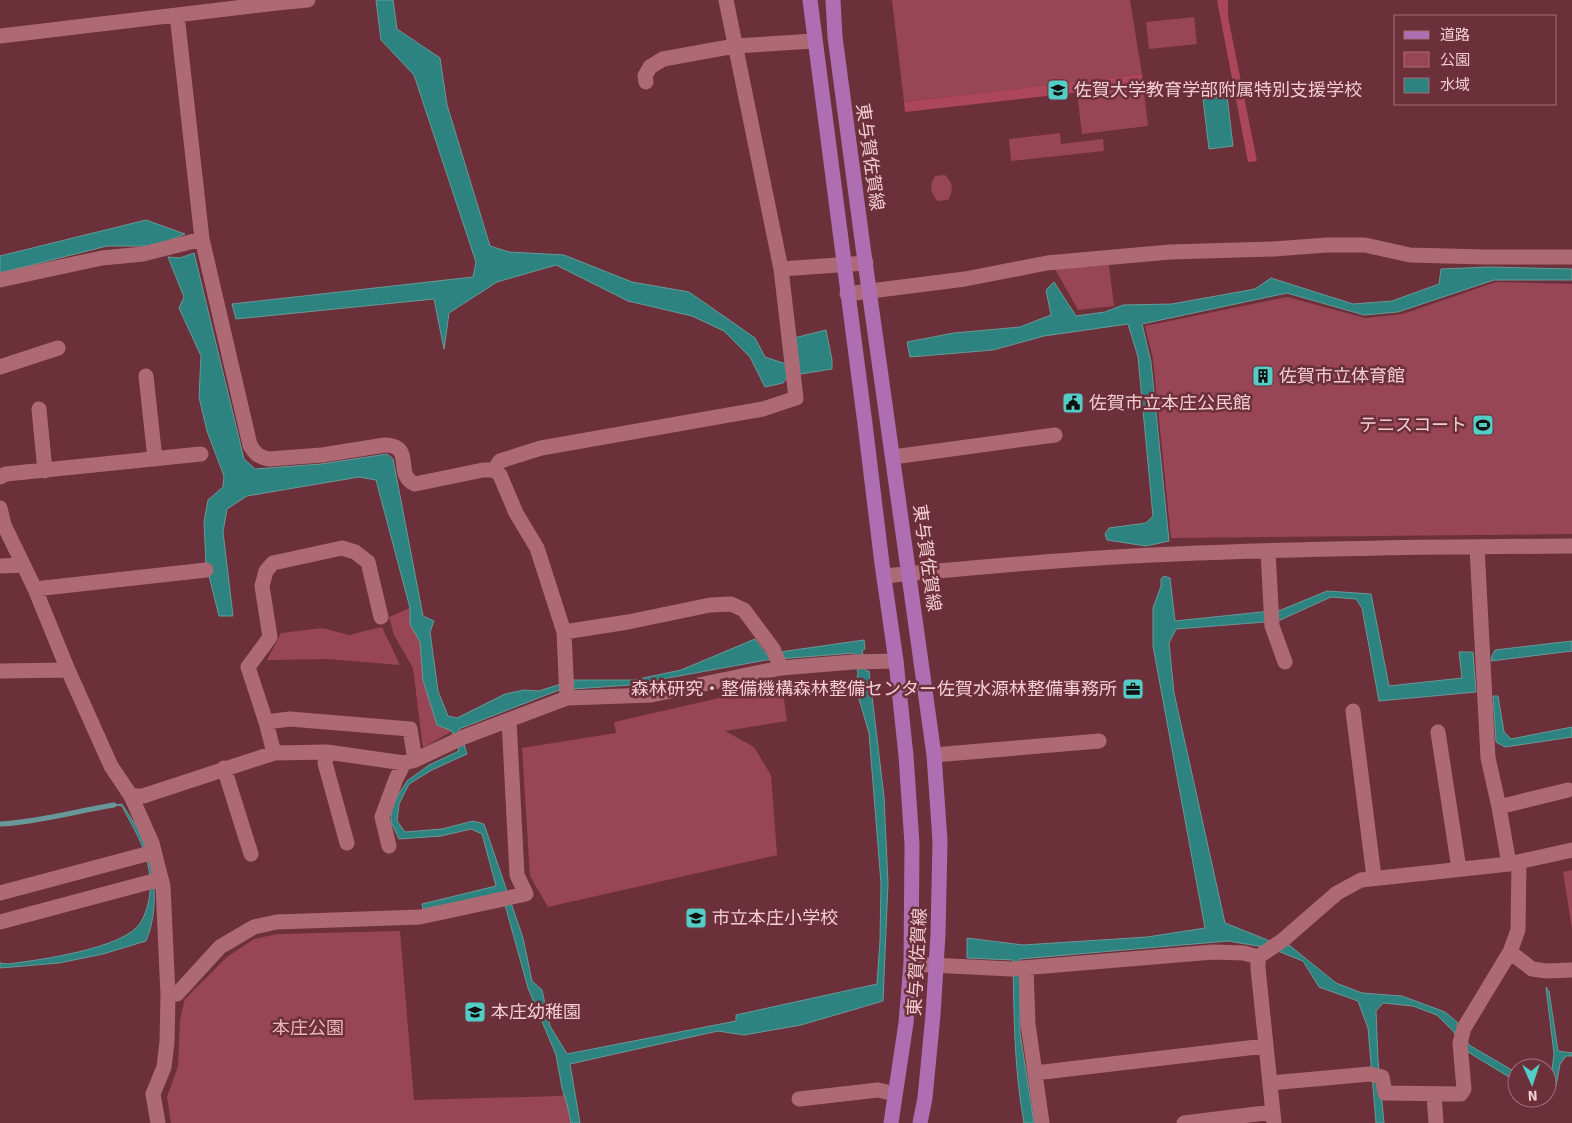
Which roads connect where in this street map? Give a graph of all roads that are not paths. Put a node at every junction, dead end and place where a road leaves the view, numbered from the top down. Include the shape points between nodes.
1 (308, 0) edge
2 (726, 0) edge
3 (810, 0) edge
4 (833, 0) edge
5 (286, 1) edge
6 (177, 15) junction
7 (0, 36) edge
8 (814, 41) junction
9 (735, 46) junction
10 (646, 82) dead end
11 (202, 239) junction
12 (1572, 257) edge
13 (866, 263) junction
14 (843, 264) junction
15 (781, 269) junction
16 (0, 280) edge
17 (870, 292) junction
18 (847, 294) junction
19 (58, 348) dead end
20 (0, 367) edge
21 (146, 376) dead end
22 (39, 409) dead end
23 (1055, 435) dead end
24 (201, 454) dead end
25 (894, 457) junction
26 (155, 459) junction
27 (45, 470) junction
28 (494, 470) junction
29 (0, 477) edge
30 (0, 508) edge
31 (1572, 546) edge
32 (1477, 547) junction
33 (1268, 551) junction
34 (23, 565) junction
35 (0, 566) edge
36 (206, 570) dead end
37 (910, 573) junction
38 (884, 576) junction
39 (35, 589) junction
40 (382, 617) dead end
41 (564, 632) junction
42 (777, 660) junction
43 (896, 661) junction
44 (1285, 662) dead end
45 (68, 670) junction
46 (0, 671) edge
47 (567, 690) junction
48 (1353, 711) dead end
49 (509, 720) junction
50 (266, 722) junction
51 (1438, 732) dead end
52 (1099, 741) dead end
53 (327, 752) junction
54 (274, 753) junction
55 (934, 755) junction
56 (409, 762) junction
57 (224, 768) junction
58 (1568, 790) dead end
59 (131, 796) junction
60 (1499, 806) junction
61 (347, 843) dead end
62 (389, 846) dead end
63 (1572, 850) edge
64 (147, 854) junction
65 (251, 854) dead end
66 (1514, 863) junction
67 (1459, 869) junction
68 (1374, 877) junction
69 (161, 879) junction
70 (0, 893) edge
71 (0, 922) edge
72 (1510, 952) junction
73 (1264, 954) junction
74 (911, 964) junction
75 (936, 966) junction
76 (1018, 969) junction
77 (1572, 970) edge
78 (168, 995) junction
79 (1265, 1046) junction
80 (1035, 1074) junction
81 (1270, 1083) junction
82 (895, 1094) junction
83 (1434, 1094) junction
84 (800, 1099) dead end
85 (1274, 1118) edge
86 (158, 1123) edge
87 (891, 1123) edge
88 (920, 1123) edge
89 (1042, 1123) edge
90 (1184, 1123) edge
91 (1436, 1123) edge

1 - 5 street
2 - 9 street
3 - 8 main road, 東与賀佐賀線
4 - 13 main road, 東与賀佐賀線 via 835,37
5 - 6 street
6 - 7 street
6 - 11 street
8 - 9 street
8 - 14 main road, 東与賀佐賀線
9 - 10 street via 663,59 650,67 645,76
9 - 15 street
11 - 16 street via 143,254 102,258
11 - 28 street via 250,445 255,454 269,459 395,446 400,448 406,475 410,482 416,484
12 - 17 street via 1410,256 1364,245 1170,252 1046,263 965,279
13 - 14 street
13 - 17 main road, 東与賀佐賀線
14 - 15 street
14 - 18 main road, 東与賀佐賀線
15 - 28 street via 796,398 763,409 541,448 500,461
17 - 18 street
17 - 25 main road, 東与賀佐賀線
18 - 38 main road, 東与賀佐賀線
19 - 20 street
21 - 26 street
22 - 27 street
23 - 25 street
24 - 26 street
25 - 37 main road, 東与賀佐賀線
26 - 27 street
27 - 29 street
28 - 41 street via 500,475 516,513 537,548
30 - 34 street via 4,525
31 - 32 street
32 - 33 street
32 - 60 street via 1488,758
33 - 37 street via 1090,559
33 - 44 street via 1272,626
34 - 35 street
34 - 39 street
36 - 39 street
37 - 38 street
37 - 55 main road, 東与賀佐賀線
38 - 43 main road, 東与賀佐賀線
39 - 45 street
40 - 50 street via 368,562 355,552 342,548 273,563 266,571 262,586 270,637 248,667
41 - 42 street via 731,604 744,610
41 - 47 street
42 - 43 street
42 - 47 street via 651,695
43 - 74 main road, 東与賀佐賀線 via 912,844
45 - 46 street
45 - 59 street via 111,766
47 - 49 street
48 - 68 street
49 - 56 street
49 - 78 street via 517,875 526,894 420,917 277,922 254,927 220,948 177,994
50 - 54 street
50 - 56 street via 290,720 410,729
51 - 67 street
52 - 55 street
53 - 54 street
53 - 56 street
53 - 61 street via 325,763
54 - 57 street
55 - 75 main road, 東与賀佐賀線 via 940,841
56 - 62 street via 396,778 382,817
57 - 59 street via 143,796
57 - 65 street
58 - 60 street
59 - 64 street via 152,843
60 - 66 street
63 - 66 street
64 - 69 street
64 - 70 street
66 - 67 street
66 - 72 street via 1518,930
67 - 68 street
68 - 73 street via 1337,893
69 - 71 street
69 - 78 street
72 - 77 street via 1532,969
72 - 83 street via 1464,1028 1460,1043 1464,1089 1461,1094
73 - 76 street via 1213,952
73 - 79 street
74 - 75 street
74 - 82 main road, 東与賀佐賀線
75 - 76 street
75 - 88 main road, 東与賀佐賀線 via 934,1015
76 - 80 street
78 - 86 street via 164,1067 153,1094
79 - 80 street
79 - 81 street
80 - 89 street
81 - 83 street via 1376,1076 1385,1093
81 - 85 street
82 - 84 street via 878,1090
82 - 87 main road, 東与賀佐賀線
83 - 91 street
85 - 90 street

